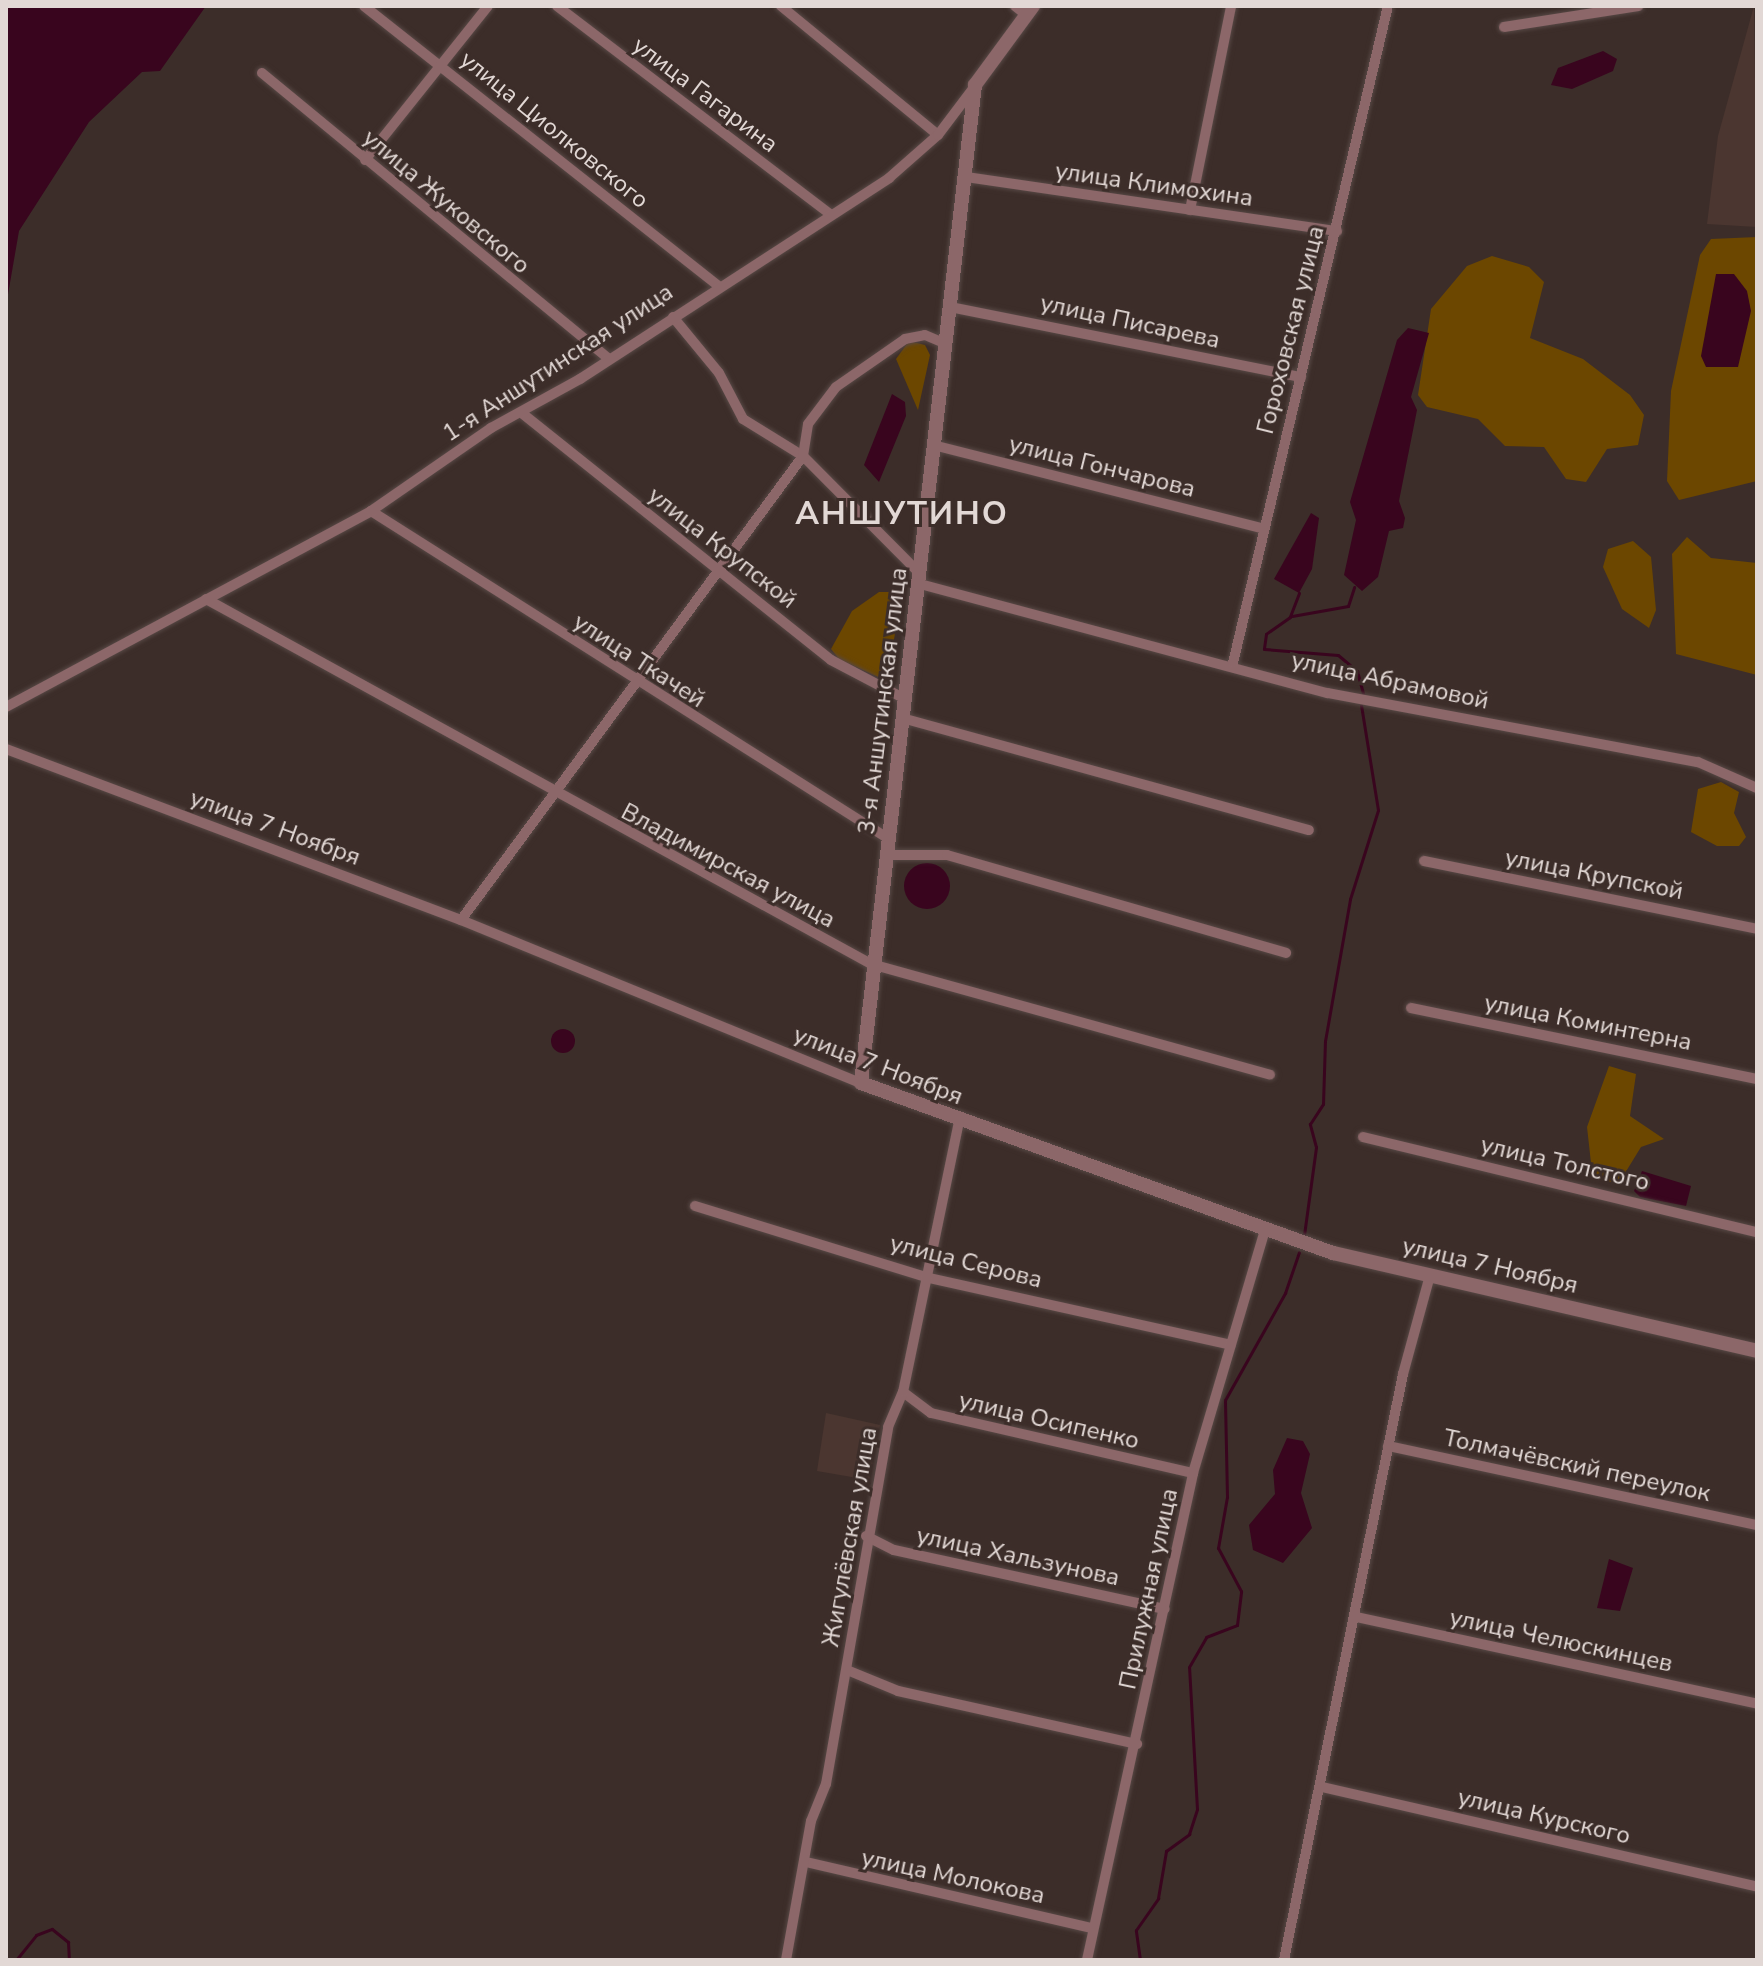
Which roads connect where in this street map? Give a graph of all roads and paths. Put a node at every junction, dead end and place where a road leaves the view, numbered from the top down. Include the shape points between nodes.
1 (364, 6) edge
2 (488, 6) edge
3 (557, 6) edge
4 (781, 6) edge
5 (1231, 6) edge
6 (1388, 6) edge
7 (1638, 6) edge
8 (1025, 9) edge
9 (1504, 27) dead end
10 (441, 66) junction
11 (262, 73) dead end
12 (975, 85) junction
13 (938, 135) junction
14 (365, 160) junction
15 (966, 177) junction
16 (1190, 210) junction
17 (830, 214) junction
18 (1337, 231) junction
19 (719, 286) junction
20 (950, 307) junction
21 (673, 317) junction
22 (946, 344) junction
23 (608, 358) junction
24 (1301, 377) junction
25 (523, 414) junction
26 (933, 445) junction
27 (803, 456) junction
28 (371, 511) junction
29 (1262, 528) junction
30 (717, 569) junction
31 (921, 580) junction
32 (206, 599) junction
33 (1233, 663) junction
34 (632, 682) junction
35 (905, 699) junction
36 (6, 707) edge
37 (902, 718) junction
38 (6, 749) edge
39 (1757, 788) edge
40 (549, 794) junction
41 (1309, 830) dead end
42 (888, 847) junction
43 (1424, 861) dead end
44 (461, 920) junction
45 (1757, 929) edge
46 (1286, 953) dead end
47 (871, 964) junction
48 (1411, 1008) dead end
49 (1270, 1075) dead end
50 (1757, 1079) edge
51 (861, 1083) junction
52 (959, 1122) junction
53 (1363, 1137) dead end
54 (695, 1206) dead end
55 (1265, 1230) junction
56 (1757, 1232) edge
57 (1430, 1275) junction
58 (929, 1278) junction
59 (1231, 1345) junction
60 (1757, 1351) edge
61 (903, 1392) junction
62 (1388, 1446) junction
63 (1193, 1473) junction
64 (1757, 1525) edge
65 (866, 1536) junction
66 (1165, 1609) junction
67 (1356, 1617) junction
68 (847, 1670) junction
69 (1757, 1704) edge
70 (1137, 1744) junction
71 (1322, 1787) junction
72 (806, 1862) junction
73 (1757, 1887) edge
74 (1093, 1928) junction
75 (786, 1960) edge
76 (1087, 1960) edge
77 (1284, 1960) edge

1 - 10 street, улица Циолковского
2 - 10 street
3 - 17 street, улица Гагарина
4 - 13 street
5 - 16 street
6 - 18 street, Гороховская улица
7 - 9 street
8 - 12 street, 1-я Аншутинская улица
10 - 14 street
10 - 19 street, улица Циолковского
11 - 14 street, улица Жуковского
12 - 13 street, 1-я Аншутинская улица
12 - 15 street, 3-я Аншутинская улица
13 - 17 street, 1-я Аншутинская улица via 889,178
14 - 23 street, улица Жуковского
15 - 16 street, улица Климохина
15 - 20 street, 3-я Аншутинская улица
16 - 18 street, улица Климохина
17 - 19 street, 1-я Аншутинская улица
18 - 24 street, Гороховская улица
19 - 21 street, 1-я Аншутинская улица
20 - 22 street, 3-я Аншутинская улица
20 - 24 street, улица Писарева
21 - 23 street, 1-я Аншутинская улица
21 - 27 street via 719,373 743,419
22 - 26 street, 3-я Аншутинская улица
22 - 27 street via 917,334 858,367 814,415
23 - 25 street, 1-я Аншутинская улица
24 - 29 street, Гороховская улица
25 - 28 street, 1-я Аншутинская улица via 491,428
25 - 30 street, улица Крупской
26 - 29 street, улица Гончарова
26 - 31 street, 3-я Аншутинская улица
27 - 30 street
27 - 31 street
28 - 32 street, 1-я Аншутинская улица
28 - 34 street, улица Ткачей
29 - 33 street, Гороховская улица
30 - 34 street
30 - 35 street, улица Крупской via 847,671
31 - 33 street, улица Абрамовой
31 - 35 street, 3-я Аншутинская улица
32 - 36 street, 1-я Аншутинская улица
32 - 40 street, Владимирская улица
33 - 39 street, улица Абрамовой via 1328,693 1698,762
34 - 40 street
34 - 42 street, улица Ткачей
35 - 37 street, 3-я Аншутинская улица
37 - 41 street
37 - 42 street, 3-я Аншутинская улица
38 - 44 street, улица 7 Ноября
40 - 44 street
40 - 47 street, Владимирская улица
42 - 46 street via 947,855
42 - 47 street, 3-я Аншутинская улица
43 - 45 street, улица Крупской
44 - 51 street, улица 7 Ноября
47 - 49 street, Владимирская улица
47 - 51 street, 3-я Аншутинская улица
48 - 50 street, улица Коминтерна
51 - 52 street, улица 7 Ноября
52 - 55 street, улица 7 Ноября
52 - 58 street, Жигулёвская улица
53 - 56 street, улица Толстого
54 - 58 street, улица Серова
55 - 57 street, улица 7 Ноября
55 - 59 street, Прилужная улица
57 - 60 street, улица 7 Ноября
57 - 62 street
58 - 59 street, улица Серова
58 - 61 street, Жигулёвская улица
59 - 63 street, Прилужная улица
61 - 63 street, улица Осипенко via 931,1413
61 - 65 street, Жигулёвская улица via 888,1427
62 - 64 street, Толмачёвский переулок
62 - 67 street
63 - 66 street, Прилужная улица
65 - 66 street, улица Хальзунова via 886,1549
65 - 68 street, Жигулёвская улица
66 - 70 street, Прилужная улица
67 - 69 street, улица Челюскинцев
67 - 71 street
68 - 70 street via 898,1691
68 - 72 street, Жигулёвская улица
70 - 74 street, Прилужная улица
71 - 73 street, улица Курского
71 - 77 street
72 - 74 street, улица Молокова
72 - 75 street, Жигулёвская улица
74 - 76 street, Прилужная улица

